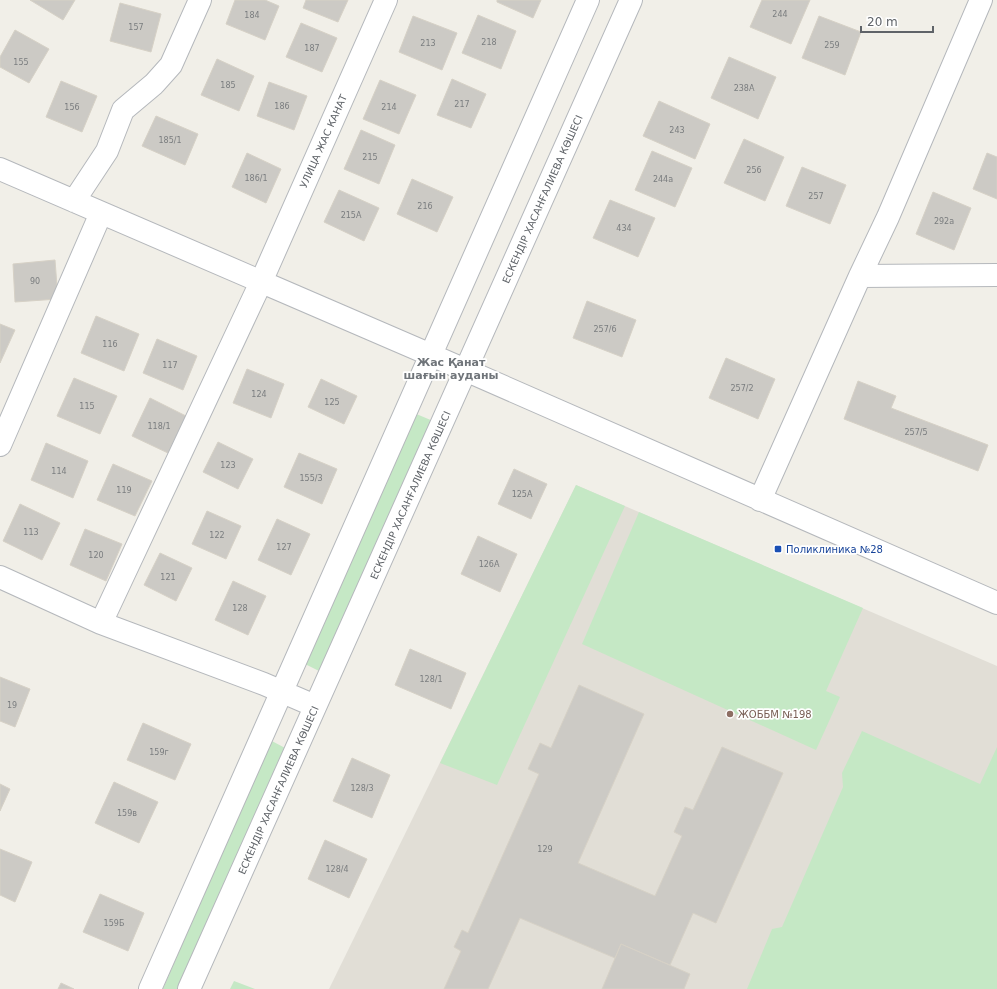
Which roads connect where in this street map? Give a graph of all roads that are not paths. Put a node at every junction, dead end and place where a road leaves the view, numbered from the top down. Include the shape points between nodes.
1 (200, 0) edge
2 (386, 0) edge
3 (588, 0) edge
4 (631, 0) edge
5 (981, 0) edge
6 (0, 169) edge
7 (74, 201) junction
8 (101, 213) junction
9 (997, 275) edge
10 (860, 276) junction
11 (261, 282) junction
12 (431, 355) junction
13 (466, 371) junction
14 (0, 445) edge
15 (760, 500) junction
16 (0, 577) edge
17 (997, 604) edge
18 (101, 623) junction
19 (282, 692) junction
20 (315, 706) junction
21 (150, 989) edge
22 (189, 989) edge

1 - 7 street via 171,65 154,84 123,110 107,150
2 - 11 street, УЛИЦА ЖАС КАНАТ
3 - 12 street
4 - 13 street, ЕСКЕНДІР ХАСАНҒАЛИЕВА КӨШЕСІ
5 - 10 street
6 - 7 street
7 - 8 street
8 - 11 street
8 - 14 street
9 - 10 street
10 - 15 street
11 - 12 street
11 - 18 street, УЛИЦА ЖАС КАНАТ
12 - 13 street
12 - 19 street
13 - 15 street
13 - 20 street, ЕСКЕНДІР ХАСАНҒАЛИЕВА КӨШЕСІ
15 - 17 street
16 - 18 street
18 - 19 street
19 - 20 street
19 - 21 street
20 - 22 street, ЕСКЕНДІР ХАСАНҒАЛИЕВА КӨШЕСІ

